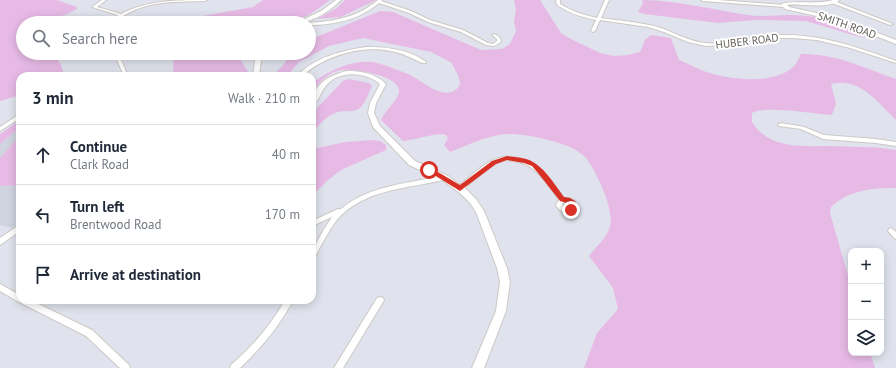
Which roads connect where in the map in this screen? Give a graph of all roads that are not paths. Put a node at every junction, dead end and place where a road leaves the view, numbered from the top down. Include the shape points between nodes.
1 (104, 0) edge
2 (205, 0) edge
3 (339, 0) edge
4 (558, 0) edge
5 (607, 0) edge
6 (703, 0) edge
7 (379, 1) edge
8 (835, 1) edge
9 (784, 6) junction
10 (121, 15) joint
11 (315, 16) edge
12 (599, 19) junction
13 (316, 24) edge
14 (891, 24) dead end
15 (593, 31) dead end
16 (494, 35) dead end
17 (896, 42) edge
18 (119, 60) edge
19 (258, 60) edge
20 (424, 62) dead end
21 (896, 62) edge
22 (124, 72) edge
23 (257, 72) edge
24 (305, 72) edge
25 (316, 96) edge
26 (16, 119) edge
27 (781, 125) dead end
28 (0, 129) edge
29 (896, 144) edge
30 (445, 178) junction
31 (460, 188) junction
32 (562, 200) dead end
33 (345, 208) junction
34 (316, 222) edge
35 (16, 231) edge
36 (0, 242) edge
37 (316, 250) edge
38 (0, 287) edge
39 (16, 297) edge
40 (380, 300) dead end
41 (31, 304) edge
42 (287, 304) edge
43 (126, 368) edge
44 (234, 368) edge
45 (338, 368) edge
46 (478, 368) edge

1 - 10 street via 94,7
2 - 10 street via 160,4
3 - 11 street
4 - 12 street, HUBER ROAD via 558,4 563,8
5 - 12 street
6 - 9 street
7 - 13 street via 355,15 330,23
7 - 16 street via 462,31 487,44 494,45 499,42
8 - 9 street, SMITH ROAD via 788,3 783,4
8 - 14 street
9 - 17 street, SMITH ROAD via 837,19
12 - 15 street
12 - 21 street, HUBER ROAD via 648,26 705,45 723,45 773,36 818,39
18 - 22 street
19 - 23 street
20 - 24 street via 390,49 362,49 336,55
25 - 30 street via 326,81 334,77 348,74 372,76 379,80 383,84 371,113 376,127 412,163
26 - 28 street
27 - 29 street via 802,128 827,138
30 - 31 street
30 - 33 street via 405,185 368,196
31 - 32 street via 494,162 500,159 515,159 534,165
31 - 46 street via 474,201 480,211 505,282 501,311
33 - 34 street
33 - 37 street via 328,227
35 - 36 street
38 - 39 street
40 - 45 street
41 - 43 street via 89,334
42 - 44 street via 269,333

